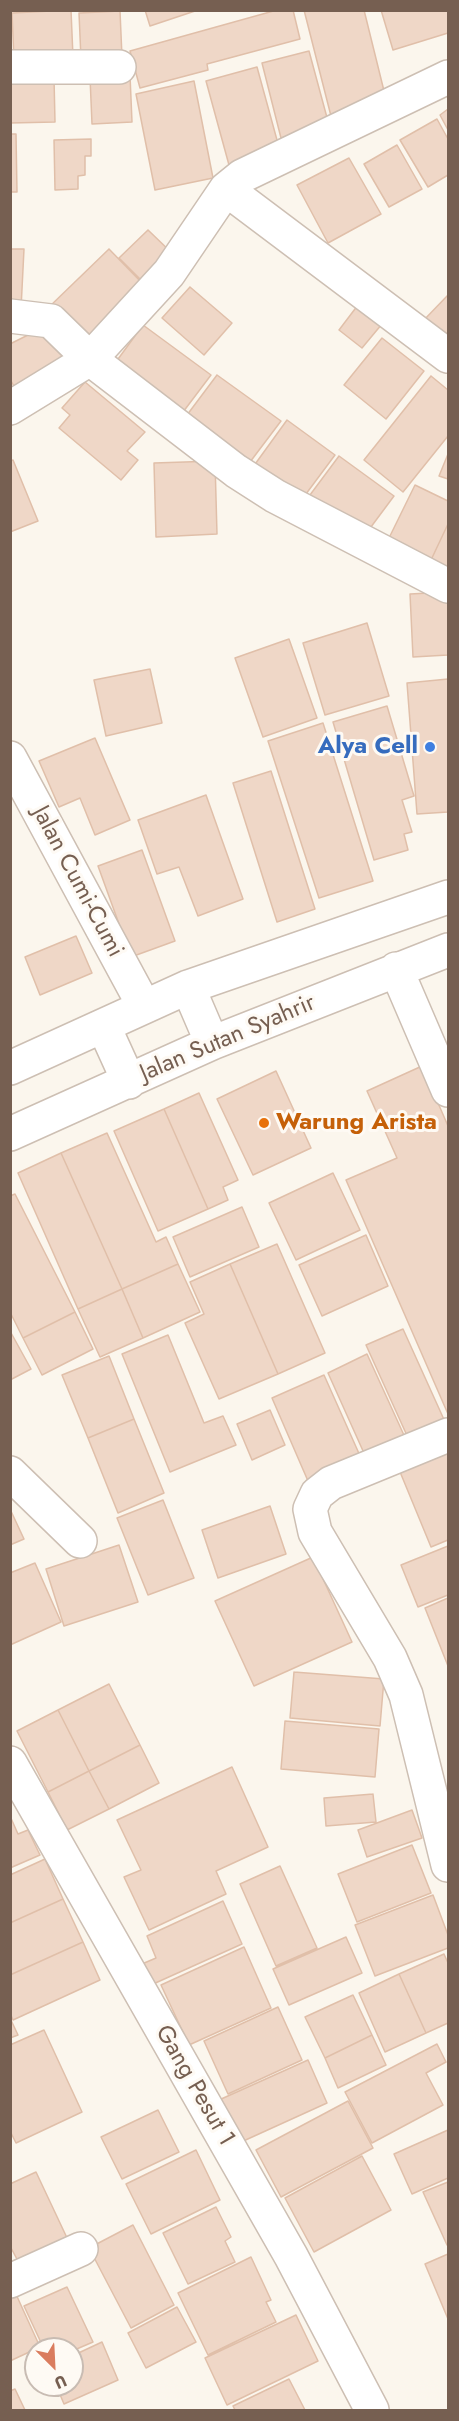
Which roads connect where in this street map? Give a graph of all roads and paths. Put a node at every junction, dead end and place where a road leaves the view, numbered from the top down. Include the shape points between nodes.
1 (10, 67) edge
2 (119, 67) dead end
3 (448, 76) edge
4 (226, 189) junction
5 (10, 316) edge
6 (448, 356) edge
7 (90, 359) junction
8 (10, 408) edge
9 (448, 586) edge
10 (10, 758) edge
11 (448, 897) edge
12 (448, 950) edge
13 (396, 969) junction
14 (188, 987) junction
15 (144, 1006) junction
16 (104, 1027) junction
17 (212, 1043) junction
18 (10, 1068) edge
19 (129, 1082) junction
20 (448, 1090) edge
21 (10, 1134) edge
22 (448, 1435) edge
23 (10, 1473) edge
24 (80, 1541) dead end
25 (10, 1763) edge
26 (448, 1865) edge
27 (81, 2249) dead end
28 (10, 2281) edge
29 (366, 2409) edge

1 - 2 street
3 - 4 street via 242,176
4 - 6 street
4 - 7 street via 169,273
5 - 7 street via 51,321
7 - 8 street
7 - 9 street via 236,471 275,496
10 - 15 street, Jalan Cumi-Cumi
11 - 14 street
12 - 13 street, Jalan Sutan Syahrir
13 - 17 street, Jalan Sutan Syahrir
13 - 20 street
14 - 15 street
14 - 17 street
15 - 16 street
16 - 18 street
16 - 19 street
17 - 19 street, Jalan Sutan Syahrir
19 - 21 street, Jalan Sutan Syahrir
22 - 26 street via 331,1484 316,1494 310,1509 315,1532 390,1658 406,1695
23 - 24 street
25 - 29 street, Gang Pesut 1 via 291,2256
27 - 28 street

